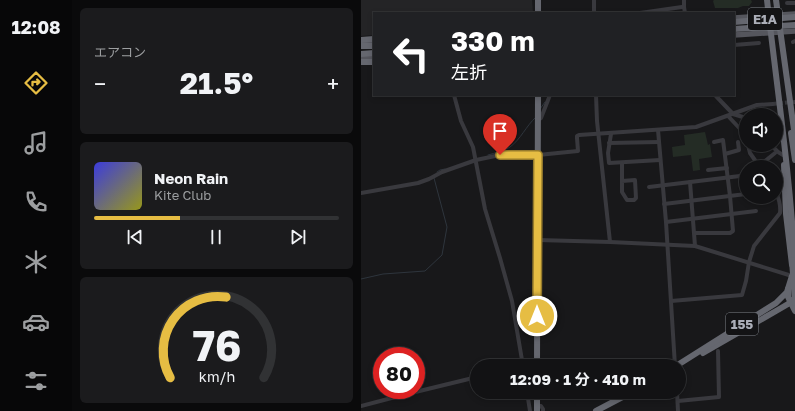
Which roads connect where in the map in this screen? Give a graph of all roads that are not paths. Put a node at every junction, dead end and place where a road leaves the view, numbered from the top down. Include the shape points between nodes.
1 (538, 0) edge
2 (594, 0) edge
3 (684, 0) edge
4 (767, 0) edge
5 (776, 0) edge
6 (787, 3) dead end
7 (795, 3) edge
8 (685, 11) edge
9 (538, 12) edge
10 (594, 12) edge
11 (662, 12) edge
12 (795, 14) edge
13 (778, 15) junction
14 (766, 16) junction
15 (795, 17) edge
16 (735, 18) edge
17 (735, 22) edge
18 (795, 25) edge
19 (735, 29) edge
20 (795, 31) edge
21 (780, 32) junction
22 (769, 33) junction
23 (735, 35) edge
24 (373, 39) edge
25 (361, 40) edge
26 (373, 42) edge
27 (361, 43) edge
28 (759, 43) dead end
29 (735, 45) edge
30 (361, 46) edge
31 (373, 46) edge
32 (373, 53) edge
33 (361, 54) edge
34 (373, 57) edge
35 (361, 58) edge
36 (361, 62) edge
37 (373, 62) edge
38 (454, 96) edge
39 (538, 96) edge
40 (550, 96) edge
41 (597, 96) edge
42 (716, 96) edge
43 (793, 103) edge
44 (773, 104) tunnel mouth
45 (779, 108) edge
46 (731, 115) junction
47 (739, 117) edge
48 (538, 120) junction
49 (739, 126) edge
50 (658, 130) junction
51 (599, 134) junction
52 (611, 134) junction
53 (795, 137) edge
54 (783, 138) edge
55 (659, 142) junction
56 (714, 142) dead end
57 (738, 142) dead end
58 (609, 143) junction
59 (778, 152) edge
60 (783, 152) edge
61 (775, 153) dead end
62 (725, 154) junction
63 (538, 155) junction
64 (783, 156) junction
65 (476, 160) junction
66 (660, 160) junction
67 (767, 160) edge
68 (795, 160) edge
69 (622, 163) junction
70 (727, 168) junction
71 (708, 170) dead end
72 (739, 176) edge
73 (728, 178) junction
74 (622, 181) junction
75 (690, 182) junction
76 (663, 185) junction
77 (649, 187) dead end
78 (361, 194) edge
79 (739, 195) edge
80 (730, 196) junction
81 (692, 201) junction
82 (664, 204) junction
83 (780, 204) edge
84 (756, 210) dead end
85 (731, 214) junction
86 (693, 219) junction
87 (666, 222) junction
88 (795, 229) edge
89 (695, 233) junction
90 (538, 240) junction
91 (610, 242) junction
92 (667, 245) junction
93 (695, 246) junction
94 (749, 262) junction
95 (795, 264) edge
96 (792, 276) junction
97 (788, 289) junction
98 (794, 301) edge
99 (671, 302) junction
100 (782, 308) junction
101 (795, 311) edge
102 (718, 351) dead end
103 (522, 359) edge
104 (537, 359) edge
105 (675, 359) edge
106 (686, 360) edge
107 (686, 363) edge
108 (470, 379) edge
109 (528, 399) edge
110 (619, 399) edge
111 (623, 399) edge
112 (678, 401) joint
113 (361, 406) edge
114 (537, 409) edge
115 (530, 411) edge
116 (543, 411) edge
117 (596, 411) edge
118 (600, 411) edge
119 (678, 411) edge

1 - 9 highway
2 - 10 street
3 - 8 street
4 - 14 highway, 155
4 - 88 highway, bridge
4 - 95 highway, bridge via 791,198
5 - 13 highway
6 - 7 street
8 - 11 street
12 - 13 main road
13 - 14 main road
13 - 21 highway
14 - 16 main road
14 - 22 highway, 155
15 - 17 highway, E1A, bridge
18 - 19 highway, E1A, bridge
20 - 21 main road
21 - 22 main road
21 - 43 highway
22 - 23 main road
22 - 45 highway, 155
24 - 25 highway
26 - 27 main road
28 - 29 street
30 - 31 highway
32 - 33 highway
34 - 35 main road
36 - 37 highway
38 - 65 street
39 - 48 highway
40 - 48 street
41 - 51 street
42 - 46 street
43 - 53 highway
43 - 68 highway via 791,125
44 - 46 street via 757,105
46 - 47 street
46 - 49 street
46 - 50 street via 696,127
48 - 63 highway
50 - 52 street
50 - 55 street
51 - 52 street
51 - 63 street via 577,136 578,151
51 - 91 street
52 - 58 street
54 - 98 highway, bridge
55 - 58 street
55 - 66 street
56 - 62 street via 723,140
57 - 62 street via 739,150
58 - 69 street via 609,163
59 - 64 street
60 - 64 highway, 155
61 - 67 street
62 - 70 street
63 - 65 street via 500,155
63 - 90 highway
64 - 96 highway, 155
65 - 78 street via 418,183
65 - 103 street via 485,209 512,301
66 - 69 street
66 - 76 street
69 - 74 street
70 - 71 street
70 - 73 street
72 - 73 street
73 - 75 street
73 - 80 street
74 - 74 street via 623,196 627,200 634,200 635,180
75 - 76 street
75 - 81 street
76 - 77 street
76 - 82 street
79 - 80 street
80 - 81 street
80 - 85 street
81 - 82 street
81 - 86 street
82 - 87 street
83 - 94 street via 780,213 754,246
84 - 85 street
85 - 86 street
85 - 89 street via 731,233
86 - 87 street
86 - 89 street
87 - 92 street
89 - 93 street
90 - 91 street
90 - 104 highway
91 - 92 street
92 - 93 street
92 - 99 street
93 - 94 street
94 - 96 street
94 - 99 street via 742,295
96 - 97 highway, 155
97 - 98 highway via 788,294
97 - 106 highway, 155 via 772,306
98 - 100 highway, 155
98 - 101 highway
99 - 105 street
100 - 101 highway via 789,306
100 - 107 highway, 155
102 - 112 street via 719,397
108 - 113 street
109 - 115 street
110 - 117 highway
111 - 118 highway
112 - 119 street
114 - 116 street via 541,406

